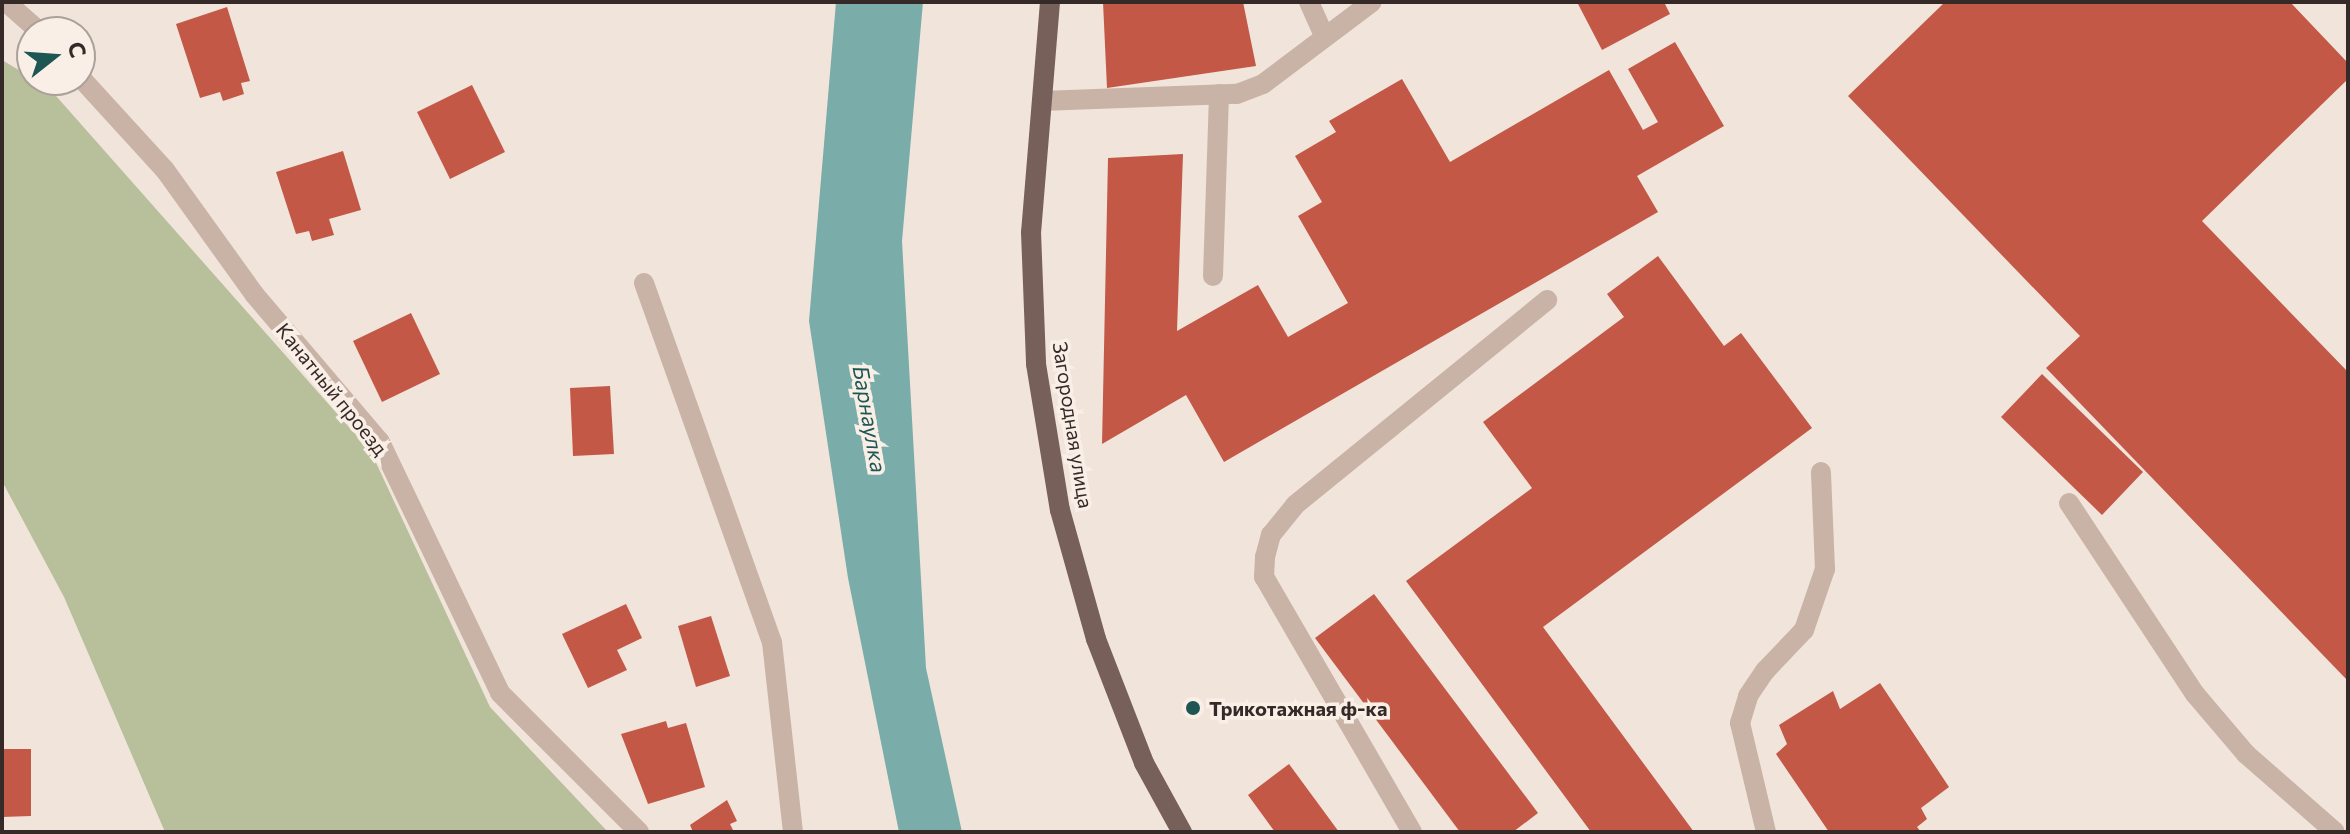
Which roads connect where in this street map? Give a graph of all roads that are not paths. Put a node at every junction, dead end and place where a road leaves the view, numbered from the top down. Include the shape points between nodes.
1 (6, 2) edge
2 (1050, 2) edge
3 (1309, 2) edge
4 (1372, 2) edge
5 (22, 16) edge
6 (1324, 36) junction
7 (1219, 94) junction
8 (96, 95) edge
9 (1042, 101) junction
10 (1213, 276) dead end
11 (644, 283) dead end
12 (1547, 300) dead end
13 (1821, 472) dead end
14 (2069, 503) dead end
15 (639, 832) edge
16 (793, 832) edge
17 (1182, 832) edge
18 (1412, 832) edge
19 (1766, 832) edge
20 (2335, 832) edge

1 - 5 street
2 - 9 main road, Загородная улица
3 - 6 street
4 - 6 street
6 - 7 street via 1263,84
7 - 9 street
7 - 10 street
8 - 15 street, Канатный проезд via 165,170 254,294 380,442 500,693
9 - 17 main road, Загородная улица via 1031,232 1036,364 1060,510 1101,653 1144,763
11 - 16 street via 772,642
12 - 18 street via 1295,505 1271,535 1265,557 1264,577
13 - 19 street via 1825,569 1804,630 1765,671 1748,696 1740,723
14 - 20 street via 2195,694 2246,754

